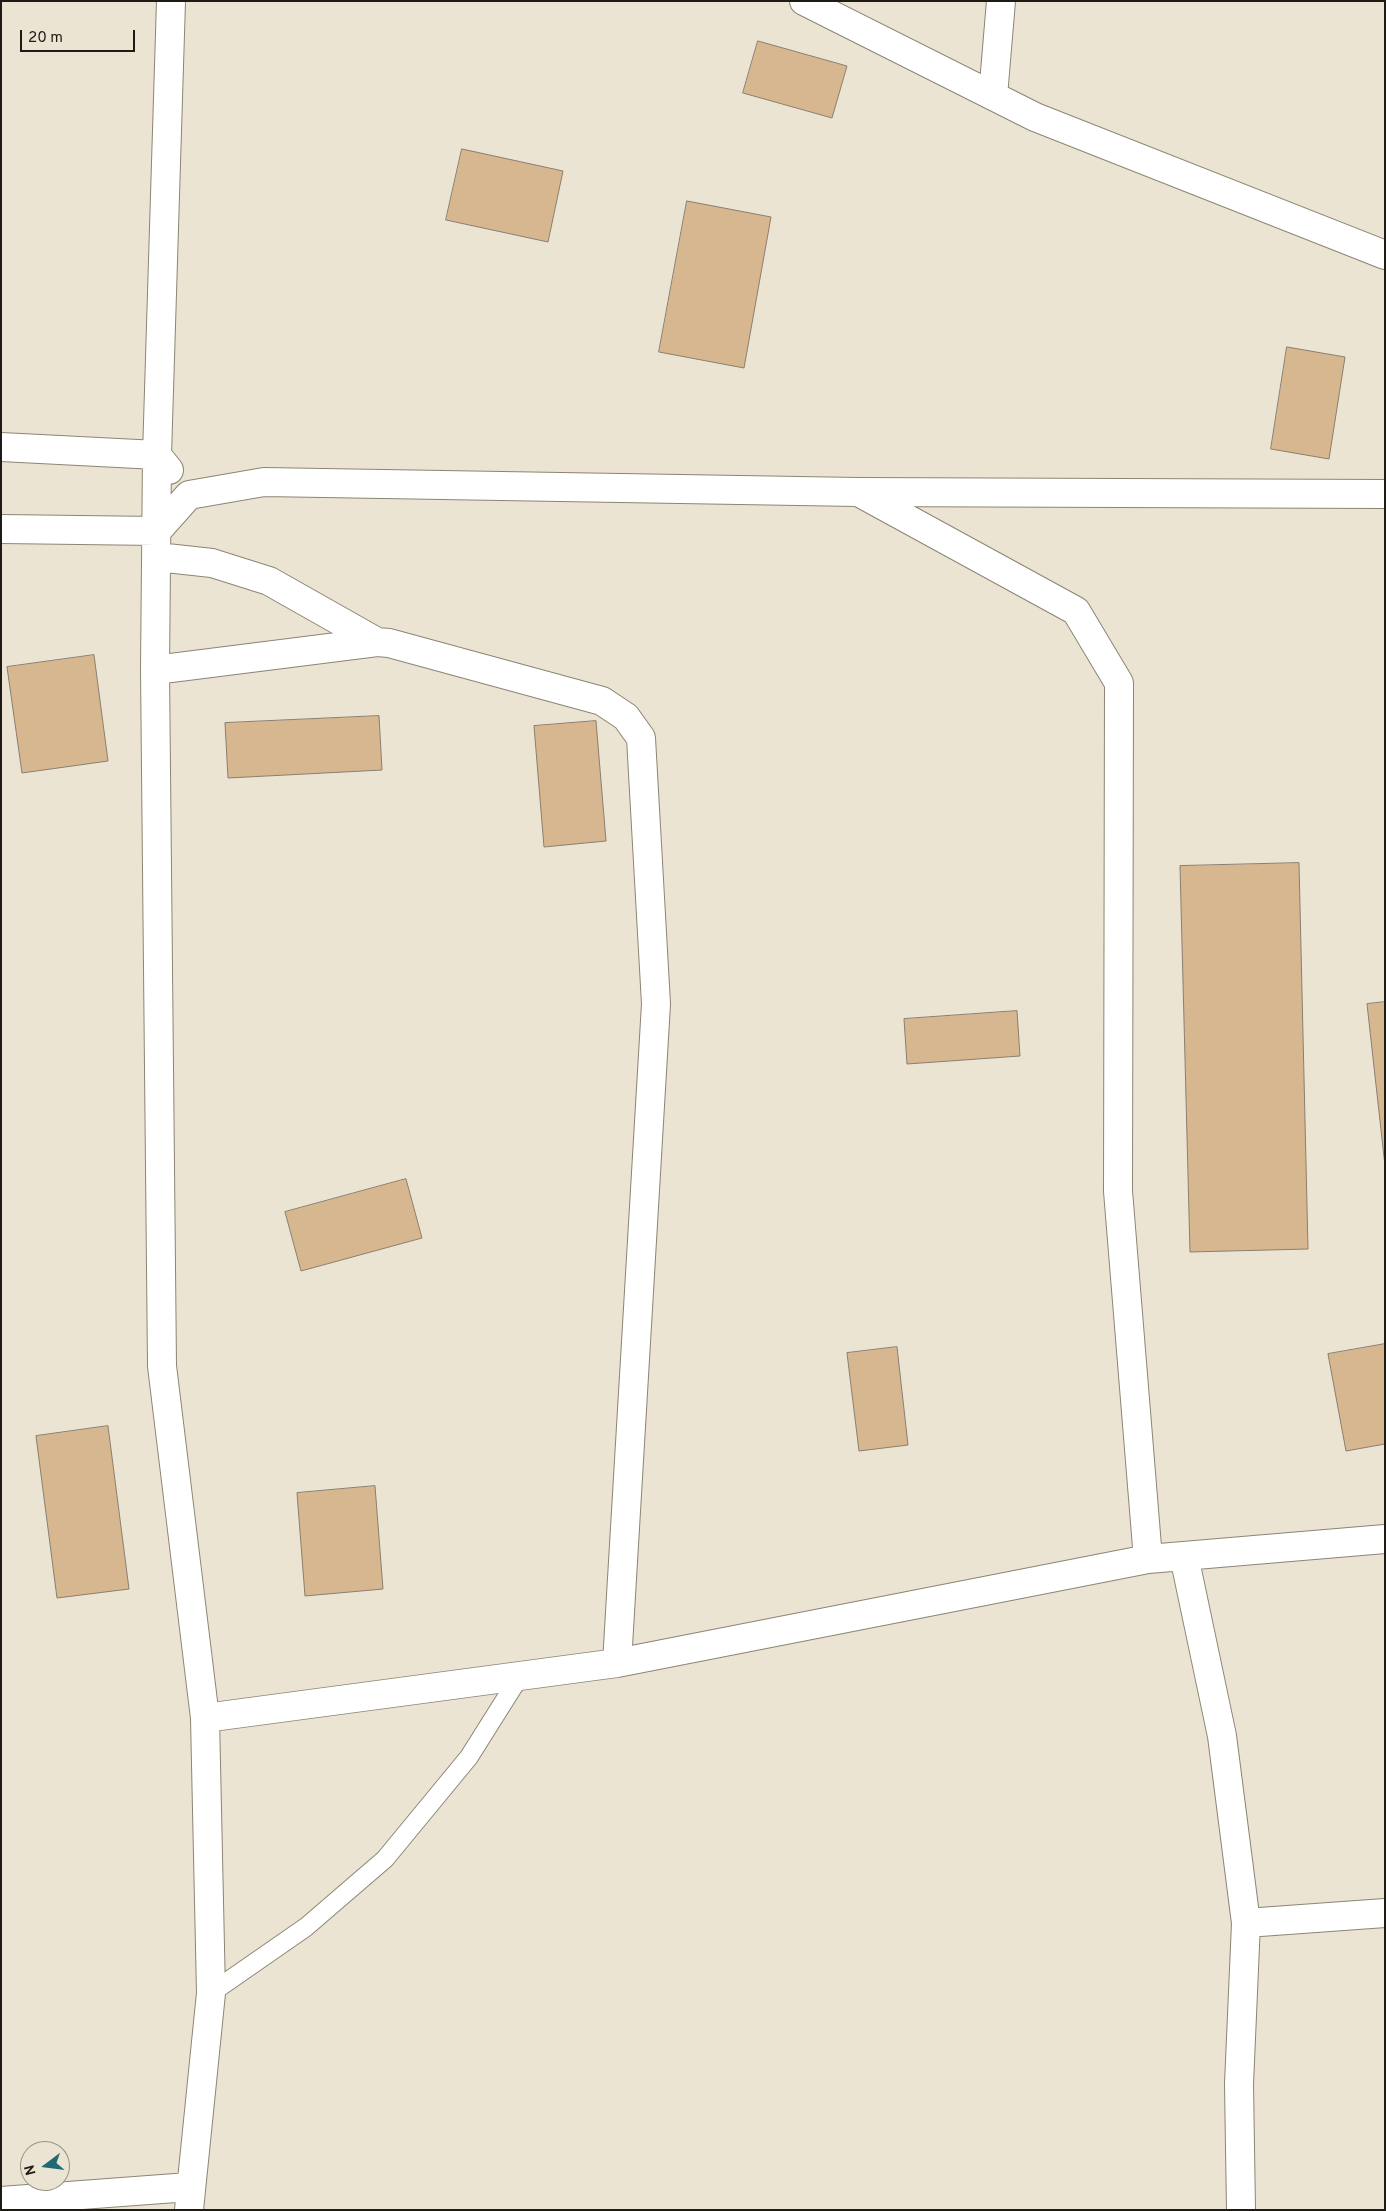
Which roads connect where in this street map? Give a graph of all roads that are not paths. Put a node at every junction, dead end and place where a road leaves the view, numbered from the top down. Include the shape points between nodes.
1 (171, 1) edge
2 (804, 1) edge
3 (1002, 1) edge
4 (993, 96) junction
5 (1385, 255) edge
6 (1, 447) edge
7 (157, 455) junction
8 (858, 492) junction
9 (1385, 494) edge
10 (189, 495) junction
11 (1, 529) edge
12 (157, 544) junction
13 (377, 642) junction
14 (156, 670) junction
15 (1385, 1539) edge
16 (1184, 1556) junction
17 (1148, 1559) junction
18 (617, 1663) junction
19 (520, 1676) junction
20 (205, 1718) junction
21 (1385, 1913) edge
22 (1246, 1923) junction
23 (211, 1994) junction
24 (189, 2198) edge
25 (1, 2201) edge
26 (1241, 2210) edge

1 - 7 street
2 - 4 street
3 - 4 street
4 - 5 street via 1035,117
6 - 7 street
7 - 10 street
7 - 12 street
8 - 9 street
8 - 10 street via 264,482
8 - 17 street via 1076,611 1119,683 1118,1191
10 - 12 street
11 - 12 street
12 - 13 street via 268,581
12 - 14 street
13 - 14 street
13 - 18 street via 602,701 626,718 641,738 656,1004
14 - 20 street via 162,1366
15 - 16 street
16 - 17 street
16 - 22 street via 1222,1736
17 - 18 street
18 - 19 street
19 - 20 street
19 - 23 lane via 469,1757 385,1859 306,1927
20 - 23 street
21 - 22 street
22 - 26 street via 1239,2084
23 - 24 street
24 - 25 street

